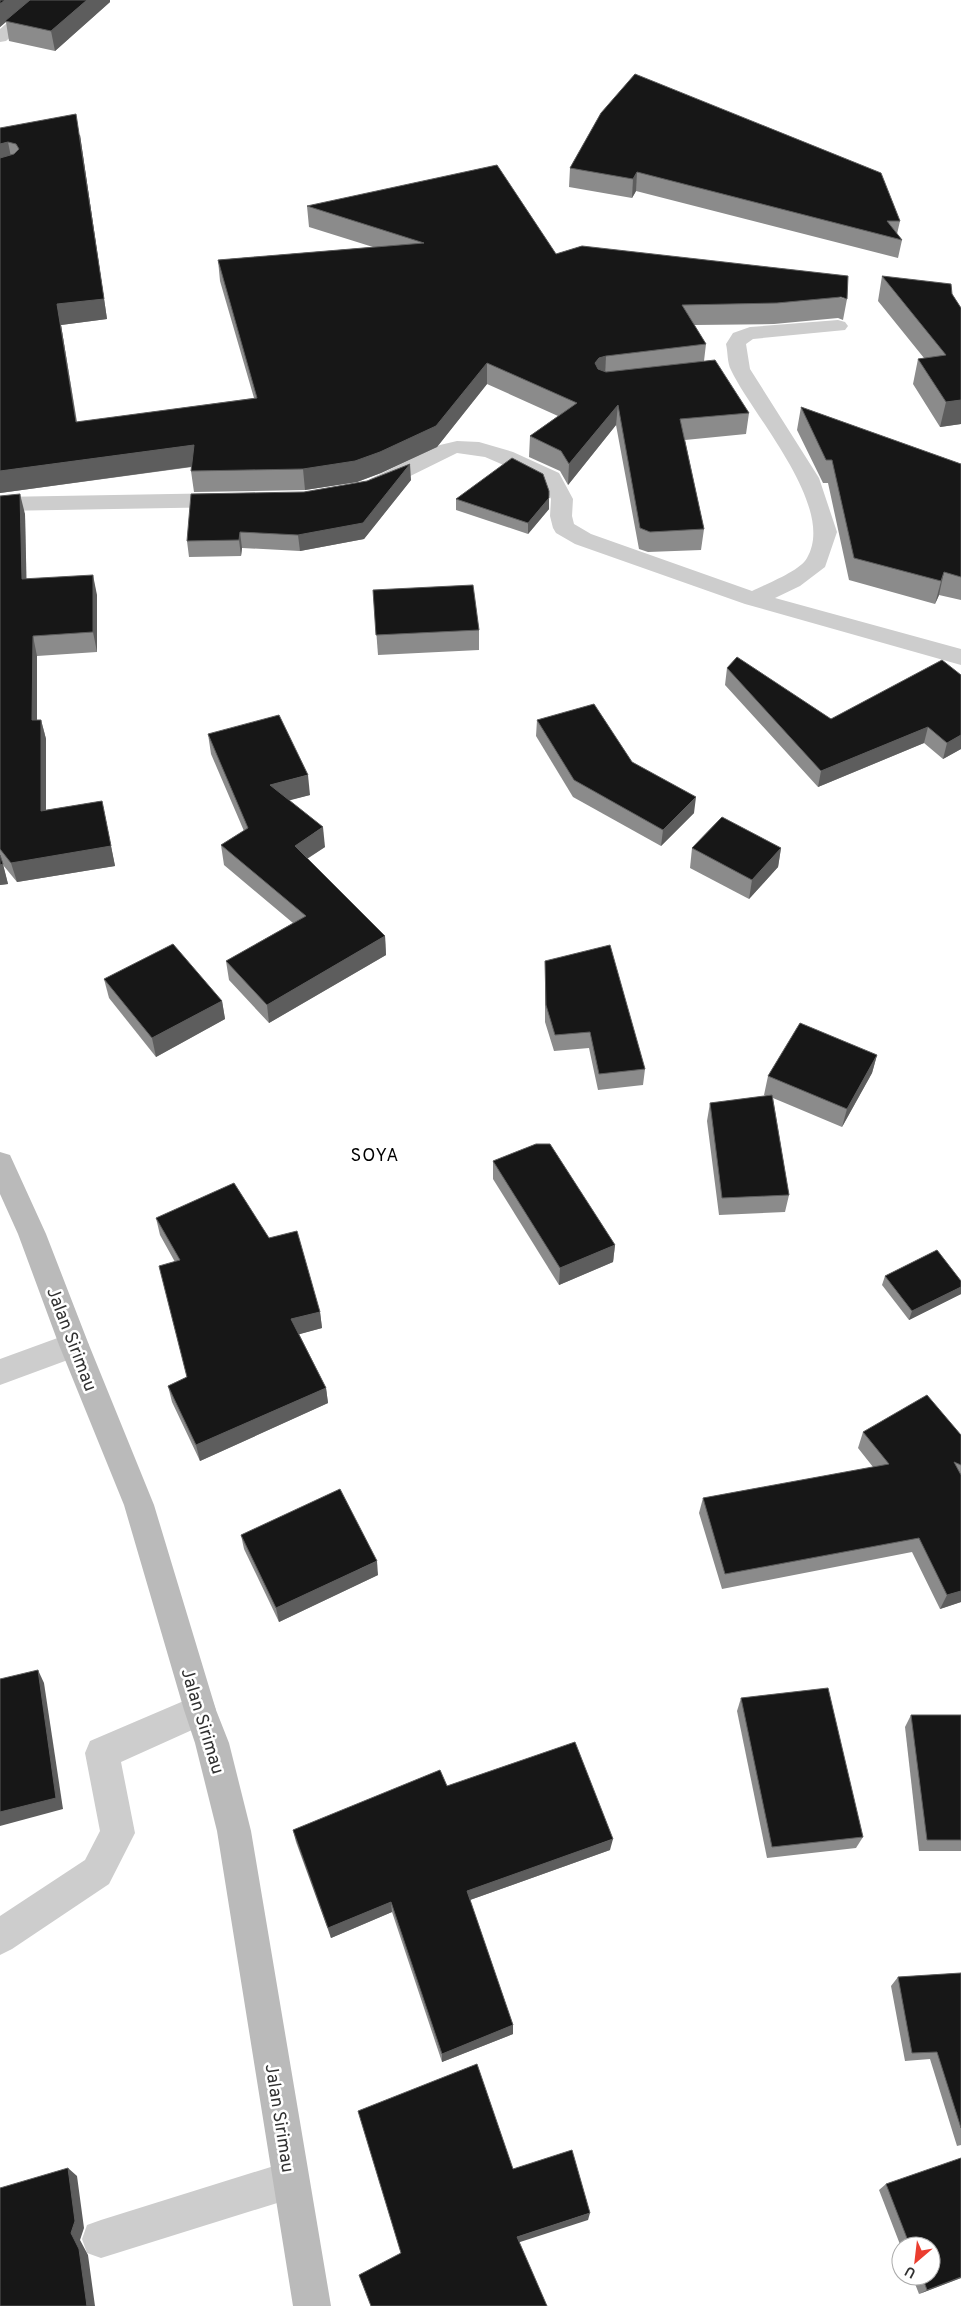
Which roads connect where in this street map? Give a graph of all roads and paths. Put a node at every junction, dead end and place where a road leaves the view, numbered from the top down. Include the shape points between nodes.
1 (44, 0) edge
2 (0, 37) edge
3 (838, 326) dead end
4 (360, 490) edge
5 (245, 500) edge
6 (0, 504) edge
7 (753, 599) junction
8 (961, 657) edge
9 (0, 1163) edge
10 (74, 1345) junction
11 (0, 1372) edge
12 (200, 1710) junction
13 (0, 1937) edge
14 (290, 2180) junction
15 (101, 2239) dead end
16 (312, 2306) edge

1 - 2 street
3 - 7 street via 750,333 740,337 736,344 730,370 809,478 826,532 817,562 792,581
4 - 7 street via 389,480 457,447 472,447 552,478 562,499 564,528 583,539
5 - 6 street
7 - 8 street
9 - 10 main road, Jalan Sirimau via 32,1234
10 - 11 street
10 - 12 main road, Jalan Sirimau via 139,1505
12 - 13 street via 102,1753 118,1833 97,1872
12 - 14 main road, Jalan Sirimau via 212,1743 234,1831
14 - 15 street
14 - 16 main road, Jalan Sirimau

